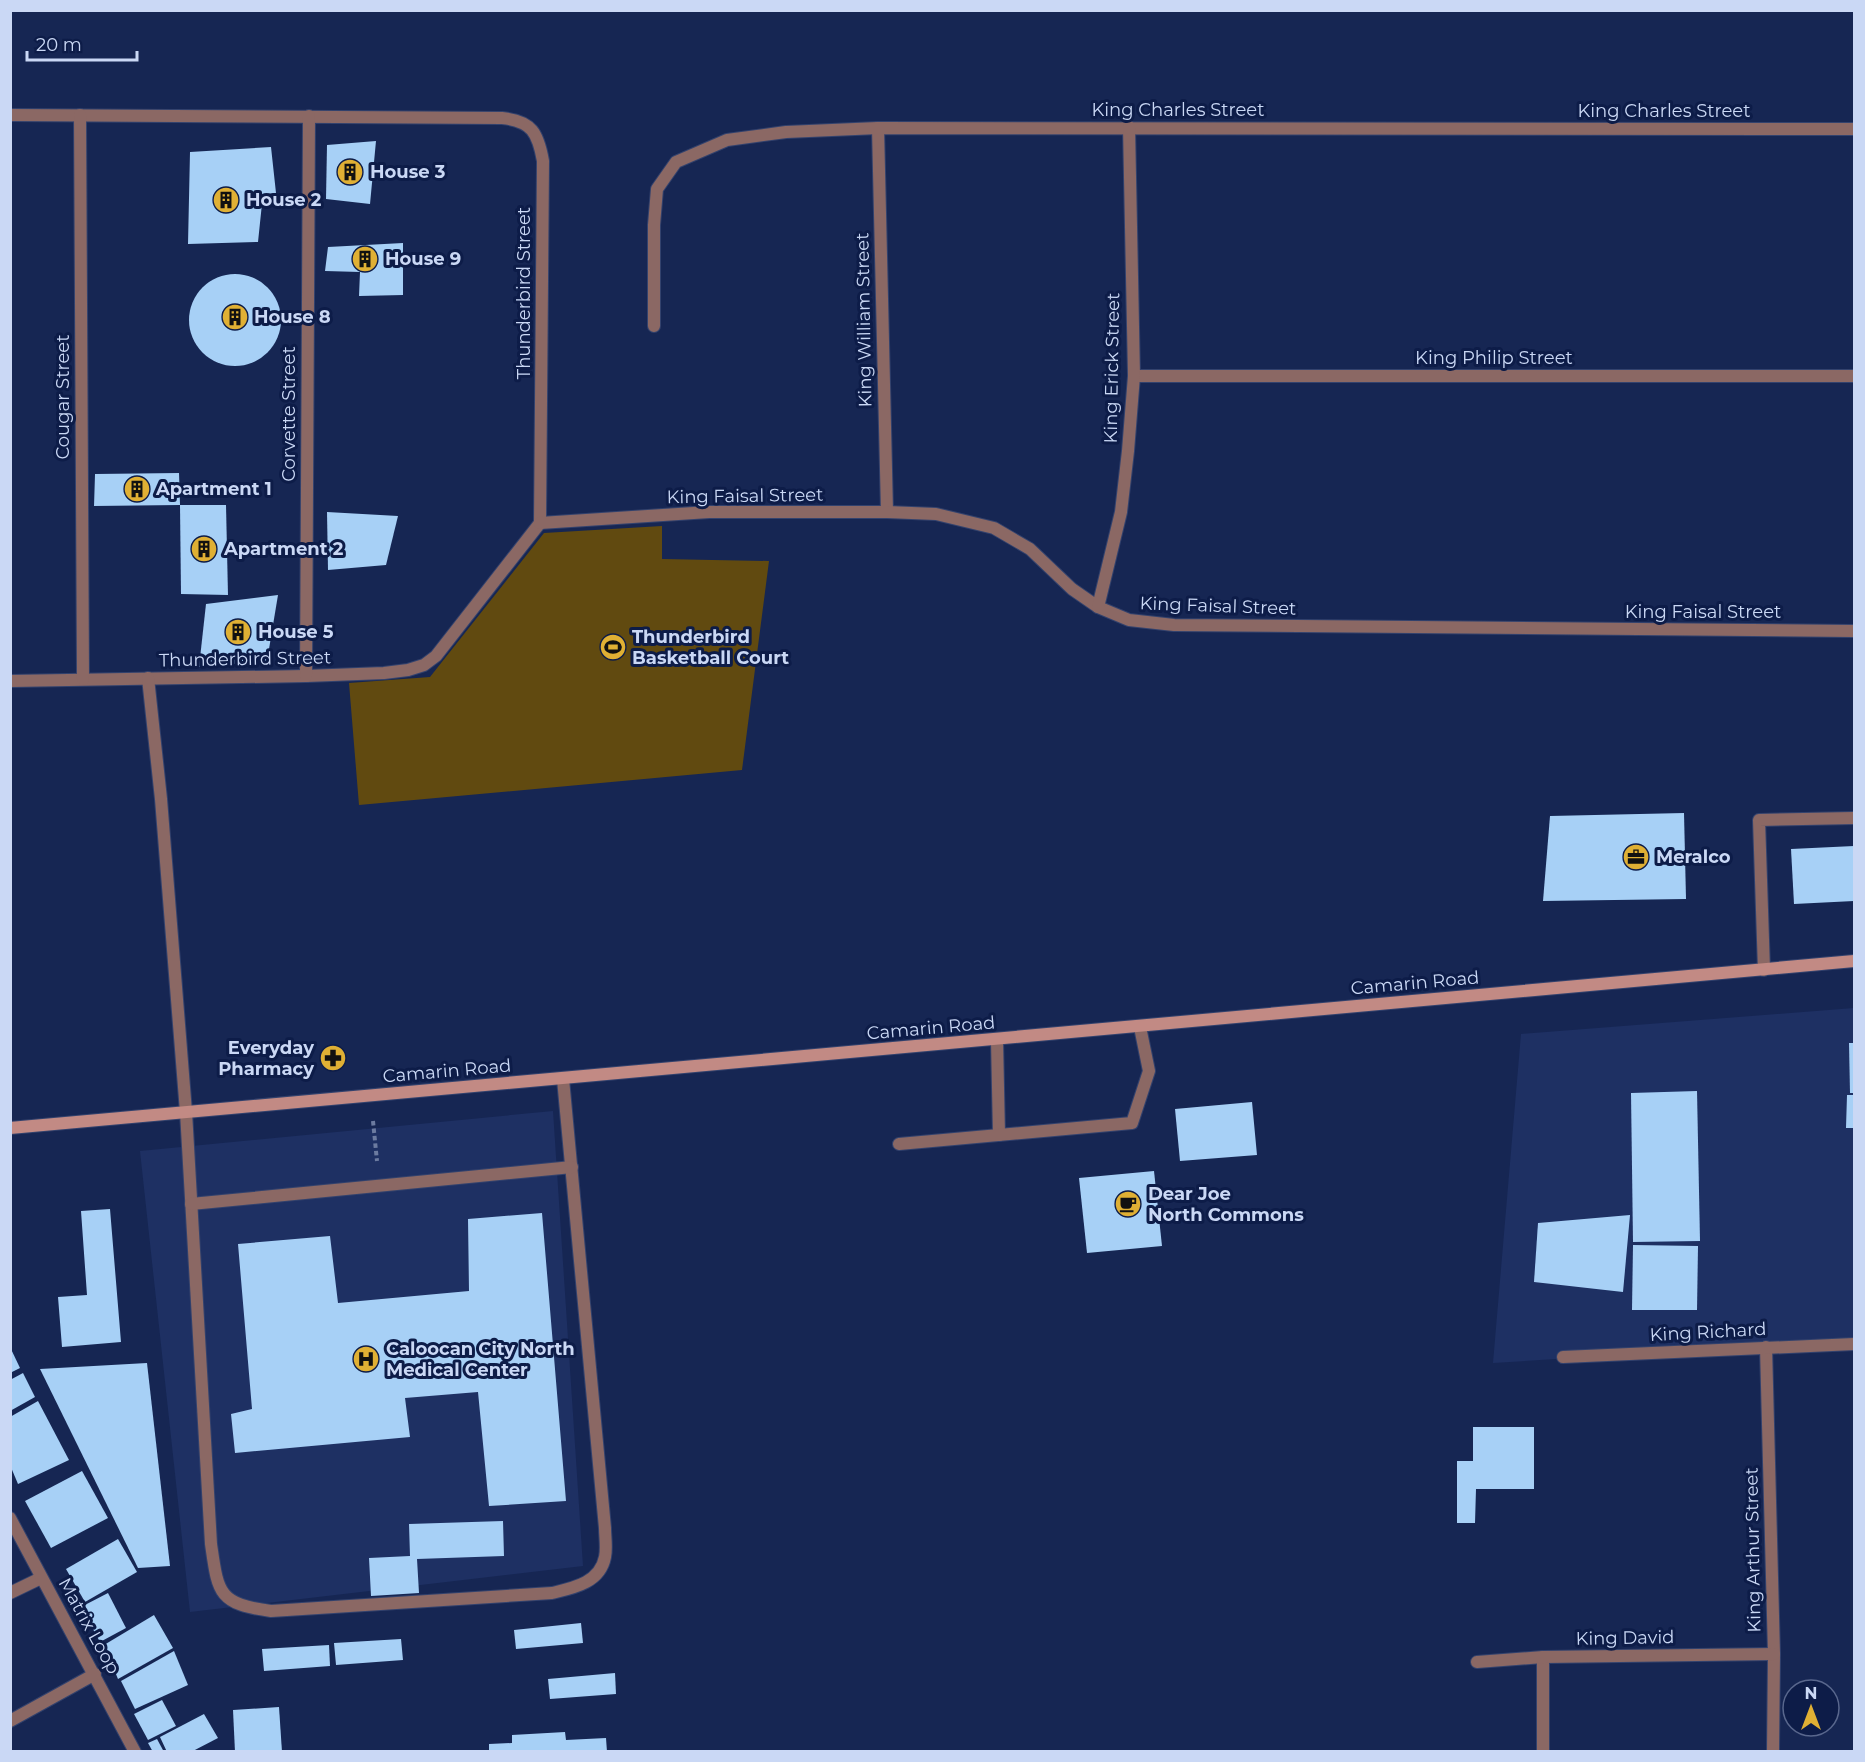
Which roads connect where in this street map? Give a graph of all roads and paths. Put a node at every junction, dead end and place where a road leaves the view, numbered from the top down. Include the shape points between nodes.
1 (10, 115) edge
2 (80, 115) junction
3 (309, 116) junction
4 (1130, 127) junction
5 (878, 128) junction
6 (1854, 129) edge
7 (654, 326) dead end
8 (1134, 376) junction
9 (1854, 376) edge
10 (887, 512) junction
11 (540, 523) junction
12 (1098, 607) junction
13 (1854, 631) edge
14 (306, 676) junction
15 (148, 678) junction
16 (83, 679) junction
17 (10, 681) edge
18 (1854, 818) edge
19 (1854, 962) edge
20 (1764, 970) junction
21 (1140, 1027) junction
22 (997, 1040) junction
23 (563, 1079) junction
24 (370, 1096) junction
25 (186, 1112) junction
26 (10, 1128) edge
27 (999, 1135) junction
28 (899, 1144) dead end
29 (572, 1167) junction
30 (379, 1186) junction
31 (191, 1204) junction
32 (1854, 1344) edge
33 (1766, 1347) junction
34 (1563, 1357) dead end
35 (10, 1518) edge
36 (41, 1578) junction
37 (10, 1593) edge
38 (1774, 1654) junction
39 (1543, 1657) junction
40 (1477, 1662) dead end
41 (95, 1674) junction
42 (10, 1721) edge
43 (135, 1752) edge
44 (1543, 1752) edge
45 (1773, 1752) edge

1 - 2 street, Thunderbird Street
2 - 3 street, Thunderbird Street
2 - 16 street, Cougar Street
3 - 11 street, Thunderbird Street via 502,118 517,120 533,129 543,161
3 - 14 street, Corvette Street
4 - 5 street, King Charles Street
4 - 6 street, King Charles Street
4 - 8 street, King Erick Street
5 - 7 street, King Charles Street via 786,132 727,140 676,162 657,189
5 - 10 street, King William Street
8 - 9 street, King Philip Street
8 - 12 street, King Erick Street via 1121,512
10 - 11 street, King Faisal Street via 709,512
10 - 12 street, King Faisal Street via 936,514 994,528 1030,549 1072,589
11 - 14 street, Thunderbird Street via 445,646 424,665 384,673
12 - 13 street, King Faisal Street via 1129,620 1174,625
14 - 15 street, Thunderbird Street
15 - 16 street, Thunderbird Street
15 - 25 street, Thunderbird Street
16 - 17 street, Thunderbird Street
18 - 20 street via 1759,820
19 - 20 main road, Camarin Road
20 - 21 main road, Camarin Road
21 - 22 main road, Camarin Road
21 - 27 street via 1149,1071 1132,1123
22 - 23 main road, Camarin Road
22 - 27 street
23 - 24 main road, Camarin Road
23 - 29 street, Thunderbird Street
24 - 25 main road, Camarin Road
24 - 30 path
25 - 26 main road, Camarin Road
25 - 31 street, Thunderbird Street
27 - 28 street
29 - 30 street
29 - 31 street, Thunderbird Street via 605,1558 596,1575 580,1586 552,1593 271,1611 244,1608 228,1599 216,1582 211,1544
30 - 31 street
32 - 33 street, King Richard
33 - 34 street, King Richard
33 - 38 street, King Arthur Street
35 - 36 street, Matrix Loop
36 - 37 street
36 - 41 street, Matrix Loop
38 - 39 street, King David
38 - 45 street, King Arthur Street
39 - 40 street, King David
39 - 44 street
41 - 42 street
41 - 43 street, Matrix Loop

